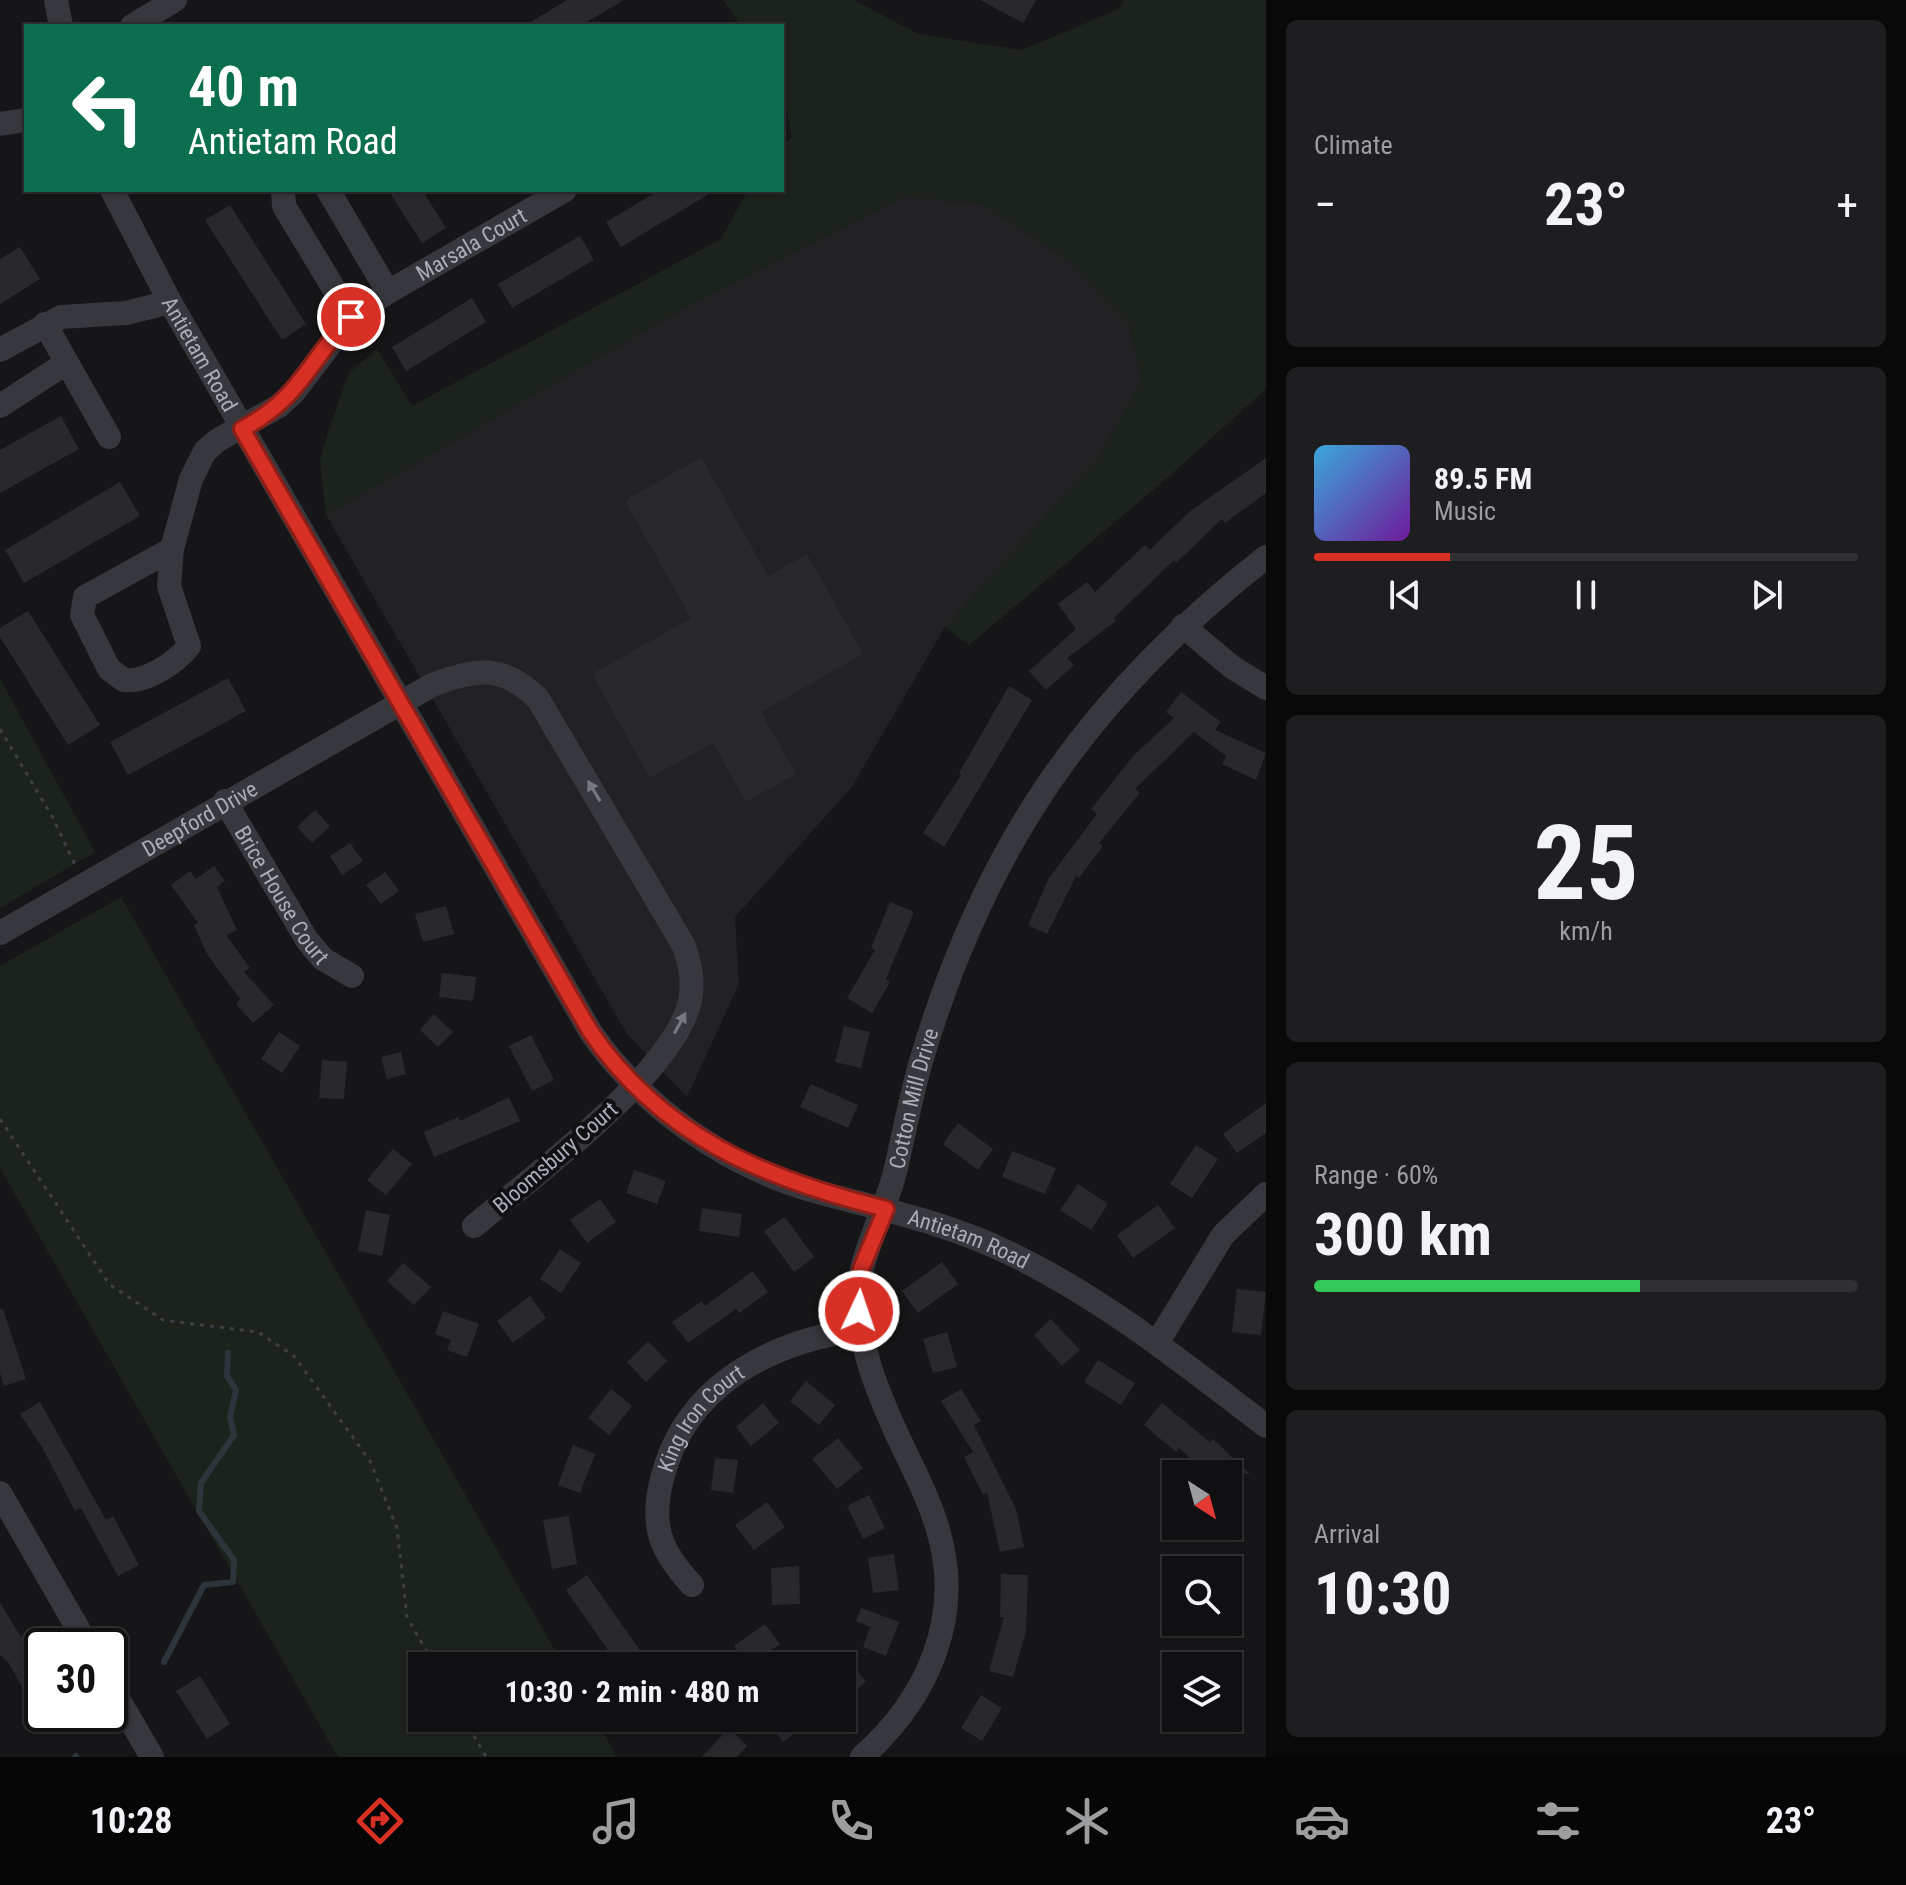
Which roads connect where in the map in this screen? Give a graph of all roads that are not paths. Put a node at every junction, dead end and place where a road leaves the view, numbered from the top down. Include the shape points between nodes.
1 (56, 0) edge
2 (175, 0) edge
3 (61, 24) edge
4 (135, 24) edge
5 (24, 120) edge
6 (0, 124) edge
7 (113, 192) edge
8 (283, 192) edge
9 (329, 192) edge
10 (562, 192) edge
11 (388, 292) junction
12 (170, 302) junction
13 (351, 317) junction
14 (45, 324) junction
15 (0, 350) edge
16 (66, 363) junction
17 (0, 406) edge
18 (242, 429) junction
19 (109, 437) dead end
20 (172, 549) junction
21 (1266, 557) edge
22 (1183, 626) junction
23 (1266, 688) edge
24 (401, 705) junction
25 (225, 801) junction
26 (0, 933) edge
27 (352, 976) dead end
28 (636, 1088) junction
29 (1266, 1194) edge
30 (886, 1209) junction
31 (474, 1226) dead end
32 (860, 1329) junction
33 (1157, 1343) junction
34 (1266, 1426) edge
35 (0, 1493) edge
36 (692, 1585) dead end
37 (78, 1628) edge
38 (128, 1716) edge
39 (152, 1757) edge
40 (862, 1757) edge

1 - 3 street
2 - 4 street
5 - 6 street
7 - 12 street, Antietam Road
8 - 13 street via 284,206
9 - 11 street
10 - 11 street, Marsala Court
11 - 13 street, Marsala Court
12 - 14 street via 126,313 78,313
12 - 18 street, Antietam Road
13 - 18 street, Marsala Court via 294,392
14 - 15 street
14 - 16 street
16 - 17 street
16 - 19 street
18 - 20 street, Marsala Court via 218,440 196,466
18 - 24 street, Antietam Road
20 - 20 street, Marsala Court via 85,597 82,615 109,669 124,680 143,678 189,646 169,586
21 - 22 street, Cotton Mill Drive
22 - 23 street
22 - 30 street, Cotton Mill Drive via 1092,722 1020,827 990,883 922,1059
24 - 25 street, Deepford Drive
24 - 28 street, Antietam Road via 590,1031
28 -> 24 street, Deepford Drive via 683,1021 692,984 690,964 538,699 510,677 479,671 432,685
25 - 26 street, Deepford Drive
25 - 27 street, Brice House Court via 307,940 323,959
28 - 30 street, Antietam Road via 696,1135 766,1173
28 - 31 street, Bloomsbury Court
29 - 33 street via 1223,1235
30 - 32 street, Cotton Mill Drive via 861,1269
30 - 33 street, Antietam Road via 1006,1251 1105,1306
32 - 36 street, King Iron Court via 767,1354 709,1392 691,1414 665,1465 656,1515 671,1562
32 - 40 street, Cotton Mill Drive via 874,1381 937,1526 948,1582 942,1634 924,1683
33 - 34 street, Antietam Road
35 - 37 street
38 - 39 street

